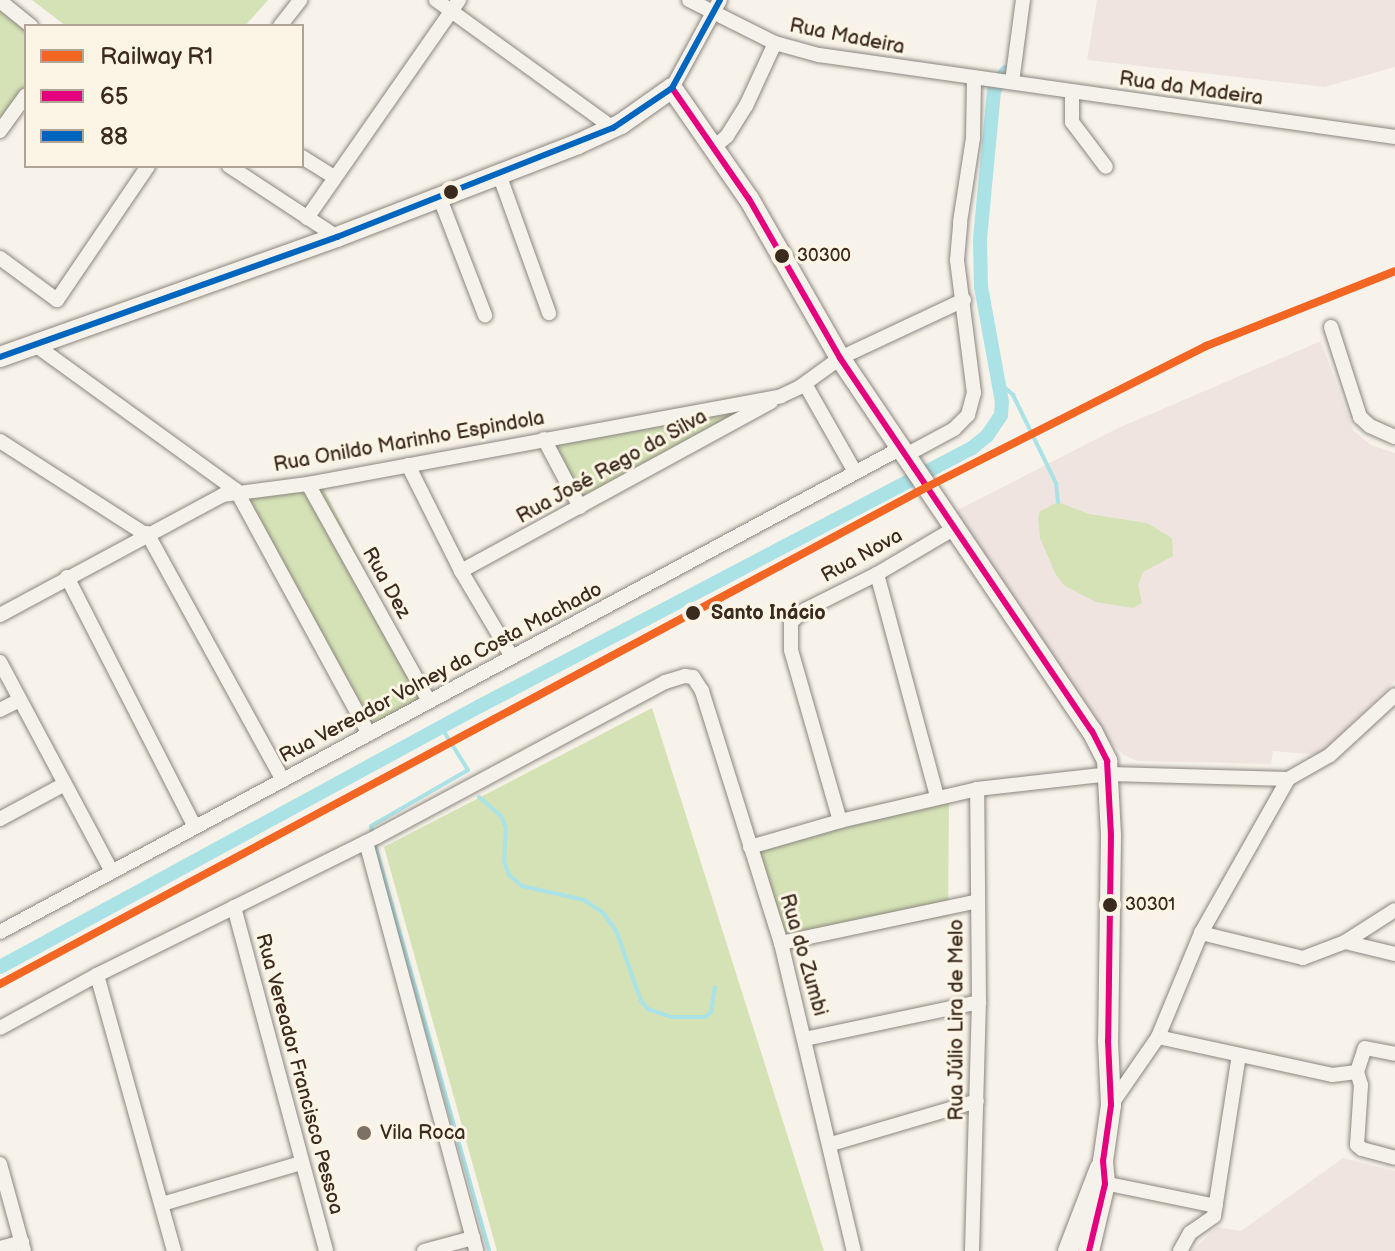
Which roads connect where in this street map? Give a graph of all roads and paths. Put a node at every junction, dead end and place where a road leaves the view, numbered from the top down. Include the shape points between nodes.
1 (300, 0) edge
2 (436, 0) edge
3 (689, 0) edge
4 (720, 0) edge
5 (1023, 0) edge
6 (0, 1) edge
7 (455, 5) edge
8 (711, 13) junction
9 (29, 24) edge
10 (282, 24) edge
11 (775, 43) junction
12 (977, 78) junction
13 (1009, 82) junction
14 (672, 88) junction
15 (1072, 92) junction
16 (24, 98) edge
17 (613, 128) junction
18 (0, 131) edge
19 (1395, 137) edge
20 (714, 147) junction
21 (304, 158) edge
22 (1106, 167) dead end
23 (147, 168) edge
24 (232, 168) edge
25 (499, 174) junction
26 (334, 177) junction
27 (439, 196) junction
28 (307, 218) junction
29 (337, 237) junction
30 (0, 258) edge
31 (964, 300) junction
32 (549, 313) dead end
33 (485, 315) dead end
34 (1331, 327) dead end
35 (34, 344) junction
36 (0, 357) edge
37 (840, 358) junction
38 (805, 384) junction
39 (781, 396) junction
40 (1395, 437) edge
41 (544, 439) junction
42 (0, 441) edge
43 (910, 462) junction
44 (408, 465) junction
45 (855, 472) junction
46 (308, 484) junction
47 (236, 490) junction
48 (580, 507) junction
49 (955, 528) junction
50 (146, 534) junction
51 (461, 571) junction
52 (877, 574) junction
53 (67, 577) junction
54 (0, 615) edge
55 (512, 657) junction
56 (0, 662) edge
57 (1395, 695) edge
58 (20, 700) junction
59 (429, 701) junction
60 (0, 710) edge
61 (369, 734) junction
62 (1110, 774) junction
63 (1288, 779) junction
64 (283, 780) junction
65 (63, 785) junction
66 (977, 789) junction
67 (937, 797) junction
68 (0, 819) edge
69 (840, 821) junction
70 (195, 827) junction
71 (371, 839) junction
72 (750, 847) junction
73 (112, 872) junction
74 (978, 901) junction
75 (234, 907) junction
76 (1395, 910) edge
77 (0, 932) edge
78 (1201, 933) junction
79 (1345, 942) junction
80 (781, 943) junction
81 (1395, 954) edge
82 (97, 975) junction
83 (979, 1002) junction
84 (0, 1028) edge
85 (1158, 1037) junction
86 (805, 1039) junction
87 (1395, 1054) edge
88 (1239, 1055) junction
89 (1357, 1072) junction
90 (977, 1101) junction
91 (1111, 1105) junction
92 (831, 1144) junction
93 (1395, 1158) edge
94 (301, 1163) junction
95 (0, 1164) edge
96 (1099, 1182) junction
97 (162, 1204) junction
98 (1216, 1206) junction
99 (475, 1244) edge
100 (23, 1246) edge
101 (0, 1248) edge
102 (174, 1251) edge
103 (326, 1251) edge
104 (424, 1251) edge
105 (854, 1251) edge
106 (972, 1251) edge
107 (1068, 1251) edge
108 (1089, 1251) edge
109 (1180, 1251) edge

1 - 10 street
2 - 7 street
3 - 8 street, Rua Madeira
4 - 8 street
5 - 13 street
6 - 9 street
7 - 17 street
7 - 26 street
8 - 11 street, Rua Madeira
8 - 14 street
11 - 12 street, Rua Madeira via 831,57
11 - 20 street via 746,106
12 - 13 street, Rua da Madeira
12 - 31 street, Rua Vereador Volney da Costa Machado via 957,260
13 - 15 street, Rua da Madeira
14 - 17 street
14 - 20 street
15 - 19 street, Rua da Madeira
15 - 22 street via 1072,122
16 - 18 street
17 - 25 street
20 - 37 street
21 - 26 street
23 - 30 street via 57,300
24 - 28 street
25 - 27 street
25 - 32 street
26 - 28 street
27 - 29 street
27 - 33 street
28 - 29 street
29 - 35 street
31 - 37 street, Rua Onildo Marinho Espindola
31 - 43 street, Rua Vereador Volney da Costa Machado via 974,393 968,415
34 - 40 street via 1360,417
35 - 36 street
35 - 47 street
37 - 38 street, Rua Onildo Marinho Espindola
37 - 43 street
38 - 39 street, Rua Onildo Marinho Espindola
38 - 45 street
39 - 41 street, Rua Onildo Marinho Espindola
39 - 48 street, Rua José Rego da Silva
41 - 44 street, Rua Onildo Marinho Espindola
41 - 48 street
42 - 50 street
43 - 45 street, Rua Vereador Volney da Costa Machado
43 - 49 street
44 - 46 street, Rua Onildo Marinho Espindola
44 - 51 street
45 - 55 street, Rua Vereador Volney da Costa Machado
46 - 47 street, Rua Onildo Marinho Espindola
46 - 59 street, Rua Dez
47 - 50 street, Rua Onildo Marinho Espindola
47 - 61 street
48 - 51 street, Rua José Rego da Silva
49 - 52 street, Rua Nova
49 - 62 street via 1092,731
50 - 53 street, Rua Onildo Marinho Espindola
50 - 64 street
51 - 55 street
52 - 67 street
52 - 69 street, Rua Nova via 791,622 791,650
53 - 54 street, Rua Onildo Marinho Espindola
53 - 70 street
55 - 59 street, Rua Vereador Volney da Costa Machado
56 - 58 street
57 - 63 street via 1330,755
58 - 60 street
58 - 65 street
59 - 61 street, Rua Vereador Volney da Costa Machado
61 - 64 street, Rua Vereador Volney da Costa Machado
62 - 63 street
62 - 66 street
62 - 91 street
63 - 78 street
64 - 70 street, Rua Vereador Volney da Costa Machado
65 - 68 street
65 - 73 street
66 - 67 street
66 - 74 street, Rua Júlio Lira de Melo
67 - 69 street
69 - 72 street
70 - 73 street, Rua Vereador Volney da Costa Machado
71 - 72 street, Rua do Zumbi via 685,676 693,677 702,691
71 - 75 street
71 - 99 street
72 - 80 street, Rua do Zumbi
73 - 77 street, Rua Vereador Volney da Costa Machado
74 - 80 street
74 - 83 street, Rua Júlio Lira de Melo
75 - 82 street
75 - 94 street, Rua Vereador Francisco Pessoa
76 - 79 street
78 - 79 street via 1303,958
78 - 85 street
79 - 81 street
80 - 86 street, Rua do Zumbi
82 - 84 street
82 - 97 street
83 - 86 street
83 - 90 street, Rua Júlio Lira de Melo
85 - 88 street
85 - 91 street
86 - 92 street, Rua do Zumbi
87 - 89 street via 1365,1048
88 - 89 street via 1319,1074
88 - 98 street
89 - 93 street via 1357,1145
90 - 92 street
90 - 106 street, Rua Júlio Lira de Melo
91 - 96 street
92 - 105 street, Rua do Zumbi
94 - 97 street
94 - 103 street, Rua Vereador Francisco Pessoa
95 - 100 street
96 - 98 street
96 - 107 street
96 - 108 street
97 - 102 street
98 - 109 street via 1214,1216 1190,1233
99 - 104 street
100 - 101 street

